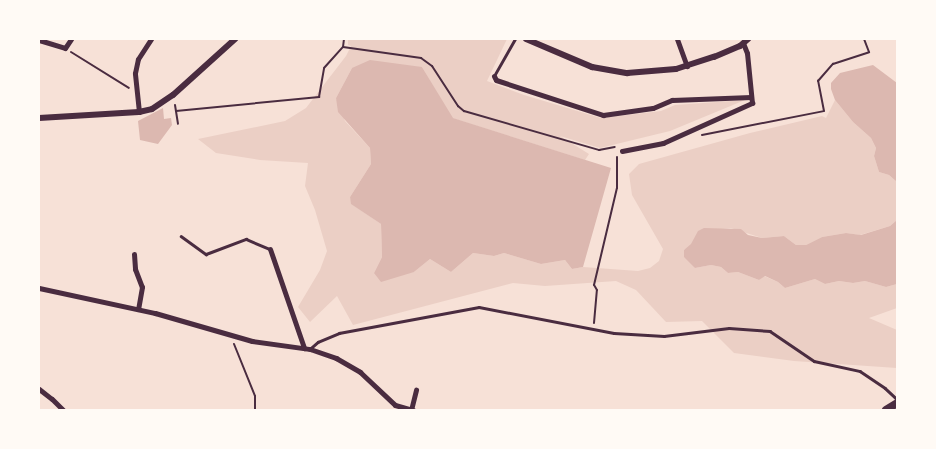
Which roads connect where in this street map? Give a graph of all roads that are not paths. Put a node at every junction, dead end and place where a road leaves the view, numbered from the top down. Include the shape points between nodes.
1 (71, 39) edge
2 (151, 39) edge
3 (235, 39) edge
4 (515, 39) edge
5 (526, 39) edge
6 (677, 39) edge
7 (39, 40) edge
8 (746, 41) edge
9 (687, 66) junction
10 (494, 76) joint
11 (751, 97) junction
12 (139, 112) junction
13 (39, 118) edge
14 (622, 151) road end
15 (181, 236) dead end
16 (270, 249) joint
17 (134, 254) dead end
18 (39, 288) edge
19 (138, 309) junction
20 (307, 349) junction
21 (39, 390) edge
22 (416, 390) dead end
23 (897, 399) edge
24 (897, 403) edge
25 (62, 410) edge
26 (412, 410) edge
27 (886, 410) edge

1 - 7 street via 65,48
2 - 12 street via 138,59 135,73
3 - 12 street via 174,95 152,109
4 - 10 lane
5 - 9 street via 592,67 627,73
6 - 9 street
8 - 9 street
8 - 11 street
10 - 11 street via 496,80 603,115 653,108 672,100
11 - 14 street via 752,103 663,143
12 - 13 street
15 - 16 lane via 206,254 246,239
16 - 20 street
17 - 19 street via 135,269 142,287
18 - 19 street
19 - 20 street via 268,344
20 - 23 lane via 339,333 479,308 593,330 664,336 729,328 770,330 814,361 860,371
20 - 26 street via 336,358 360,372 395,405
21 - 25 street
22 - 26 street
24 - 27 main road

